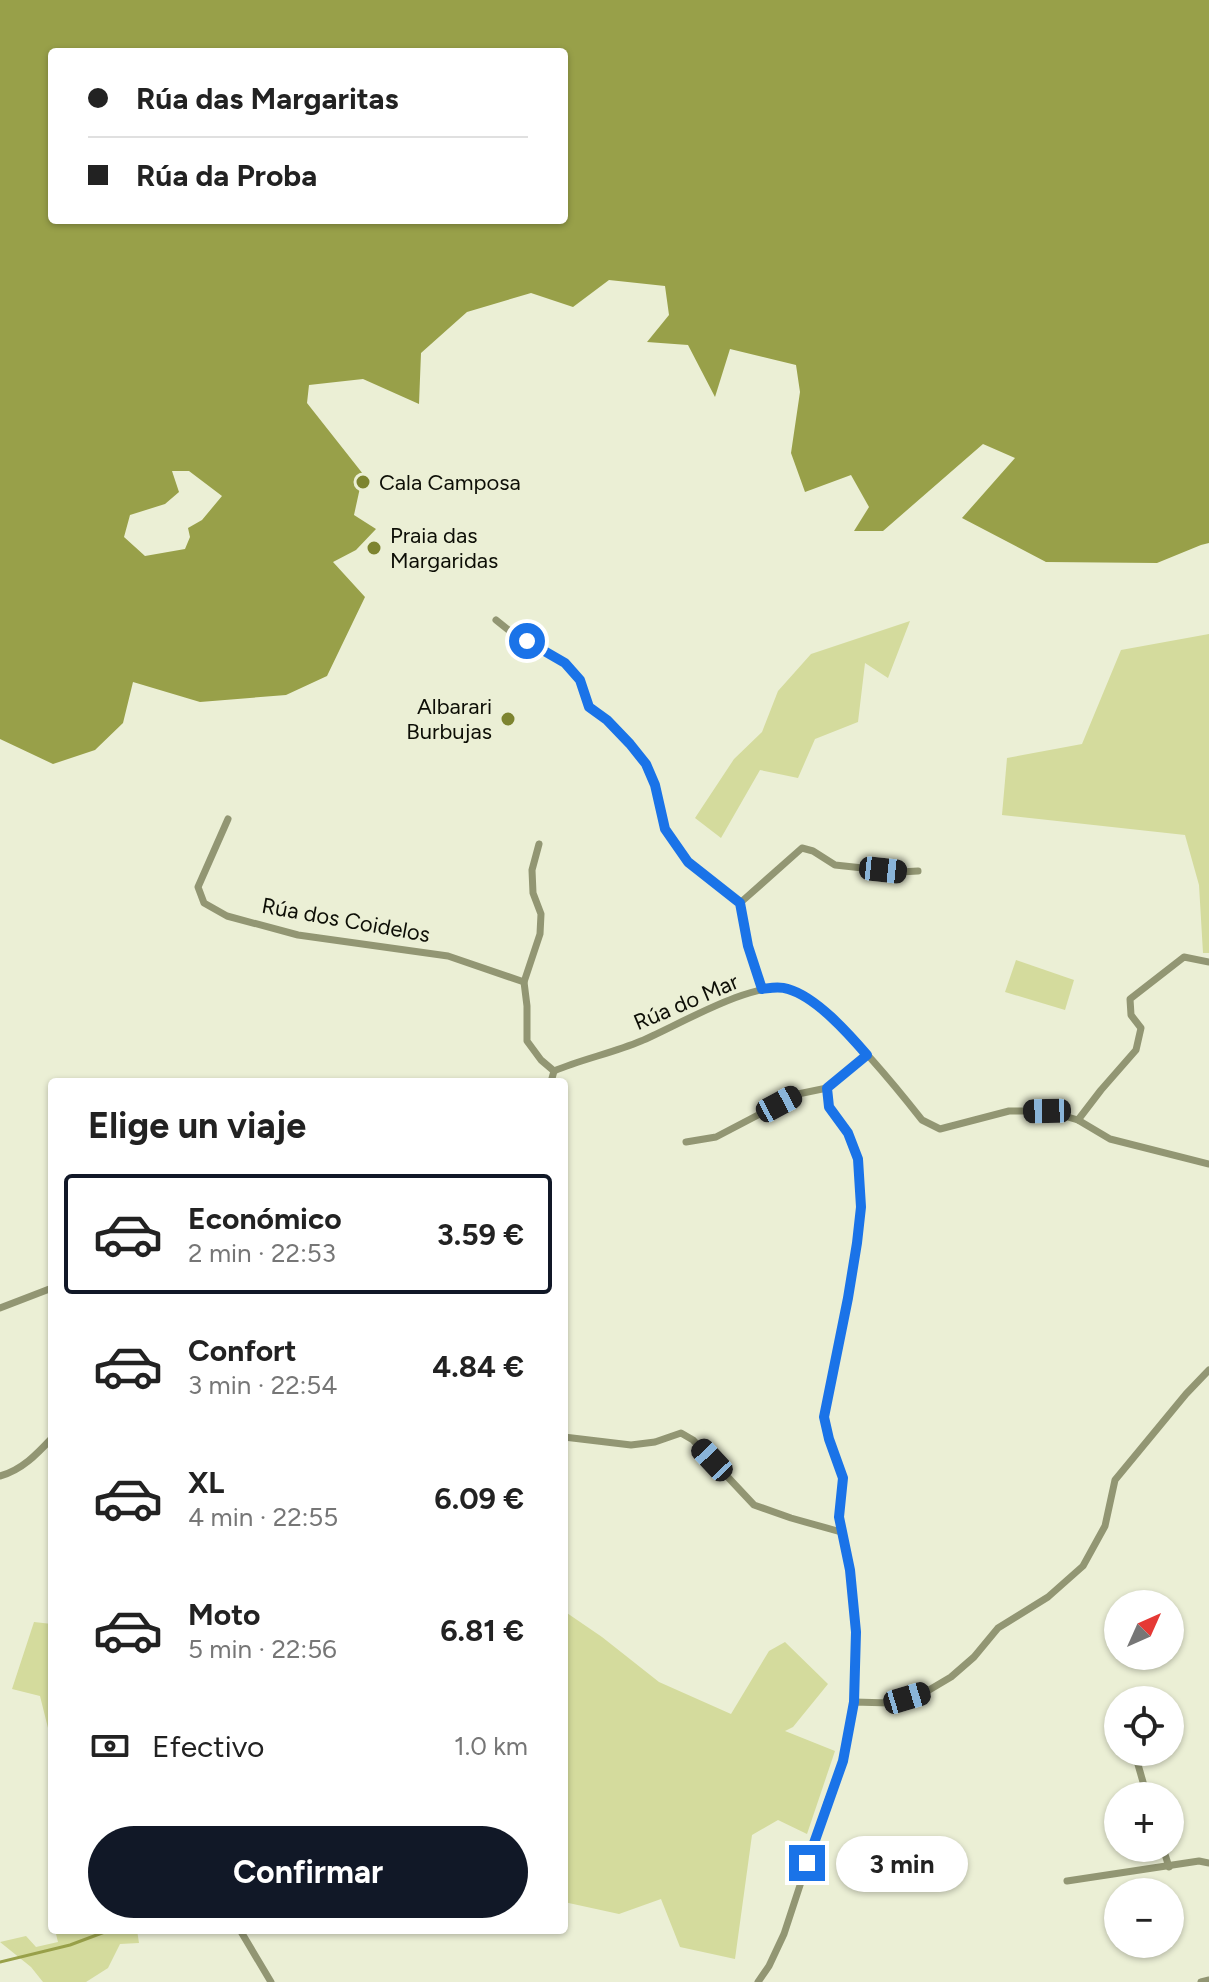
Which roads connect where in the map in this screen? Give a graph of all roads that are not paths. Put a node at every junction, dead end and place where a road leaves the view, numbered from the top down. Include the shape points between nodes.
1 (496, 620) dead end
2 (228, 819) dead end
3 (539, 844) dead end
4 (918, 871) dead end
5 (740, 903) junction
6 (1209, 962) edge
7 (524, 982) junction
8 (762, 989) junction
9 (867, 1055) junction
10 (554, 1071) junction
11 (552, 1078) edge
12 (827, 1088) junction
13 (1078, 1120) junction
14 (686, 1142) dead end
15 (1209, 1164) edge
16 (48, 1290) edge
17 (0, 1308) edge
18 (1209, 1370) edge
19 (568, 1437) edge
20 (48, 1442) edge
21 (0, 1476) edge
22 (841, 1532) junction
23 (854, 1702) junction
24 (1167, 1862) edge
25 (1209, 1863) edge
26 (1169, 1867) junction
27 (1067, 1881) dead end
28 (242, 1934) edge
29 (1209, 1980) edge
30 (271, 1982) edge
31 (758, 1982) edge
32 (1201, 1982) edge

1 - 5 street via 565,663 580,680 589,707 646,764 665,829 688,862
2 - 7 street, Rúa dos Coidelos via 198,887 204,903 227,916 298,935 448,956
3 - 7 street via 532,870 540,934
4 - 5 street via 835,865 802,848
5 - 8 street
6 - 13 street via 1184,957 1130,999 1131,1015 1141,1028 1136,1050
7 - 10 street via 527,1041
8 - 9 street, Rúa do Mar via 798,993
8 - 10 street, Rúa do Mar
9 - 12 street
9 - 13 street, Rúa do Mar via 922,1120 940,1129 1009,1111 1047,1111
10 - 11 street
12 - 14 street via 798,1094 716,1137
12 - 22 street via 829,1107 858,1159 861,1207 824,1417 843,1478
13 - 15 street, Rúa do Mar via 1110,1139
16 - 17 street
18 - 23 street via 1115,1480 1105,1526 1083,1566 1048,1597 998,1628 951,1677 924,1693 890,1703
19 - 22 street via 631,1445 681,1433 754,1505
20 - 21 street via 15,1471
22 - 23 street via 856,1632
23 - 31 street via 843,1761 784,1934
24 - 26 street
25 - 26 street
26 - 27 street
28 - 30 street
29 - 32 street

